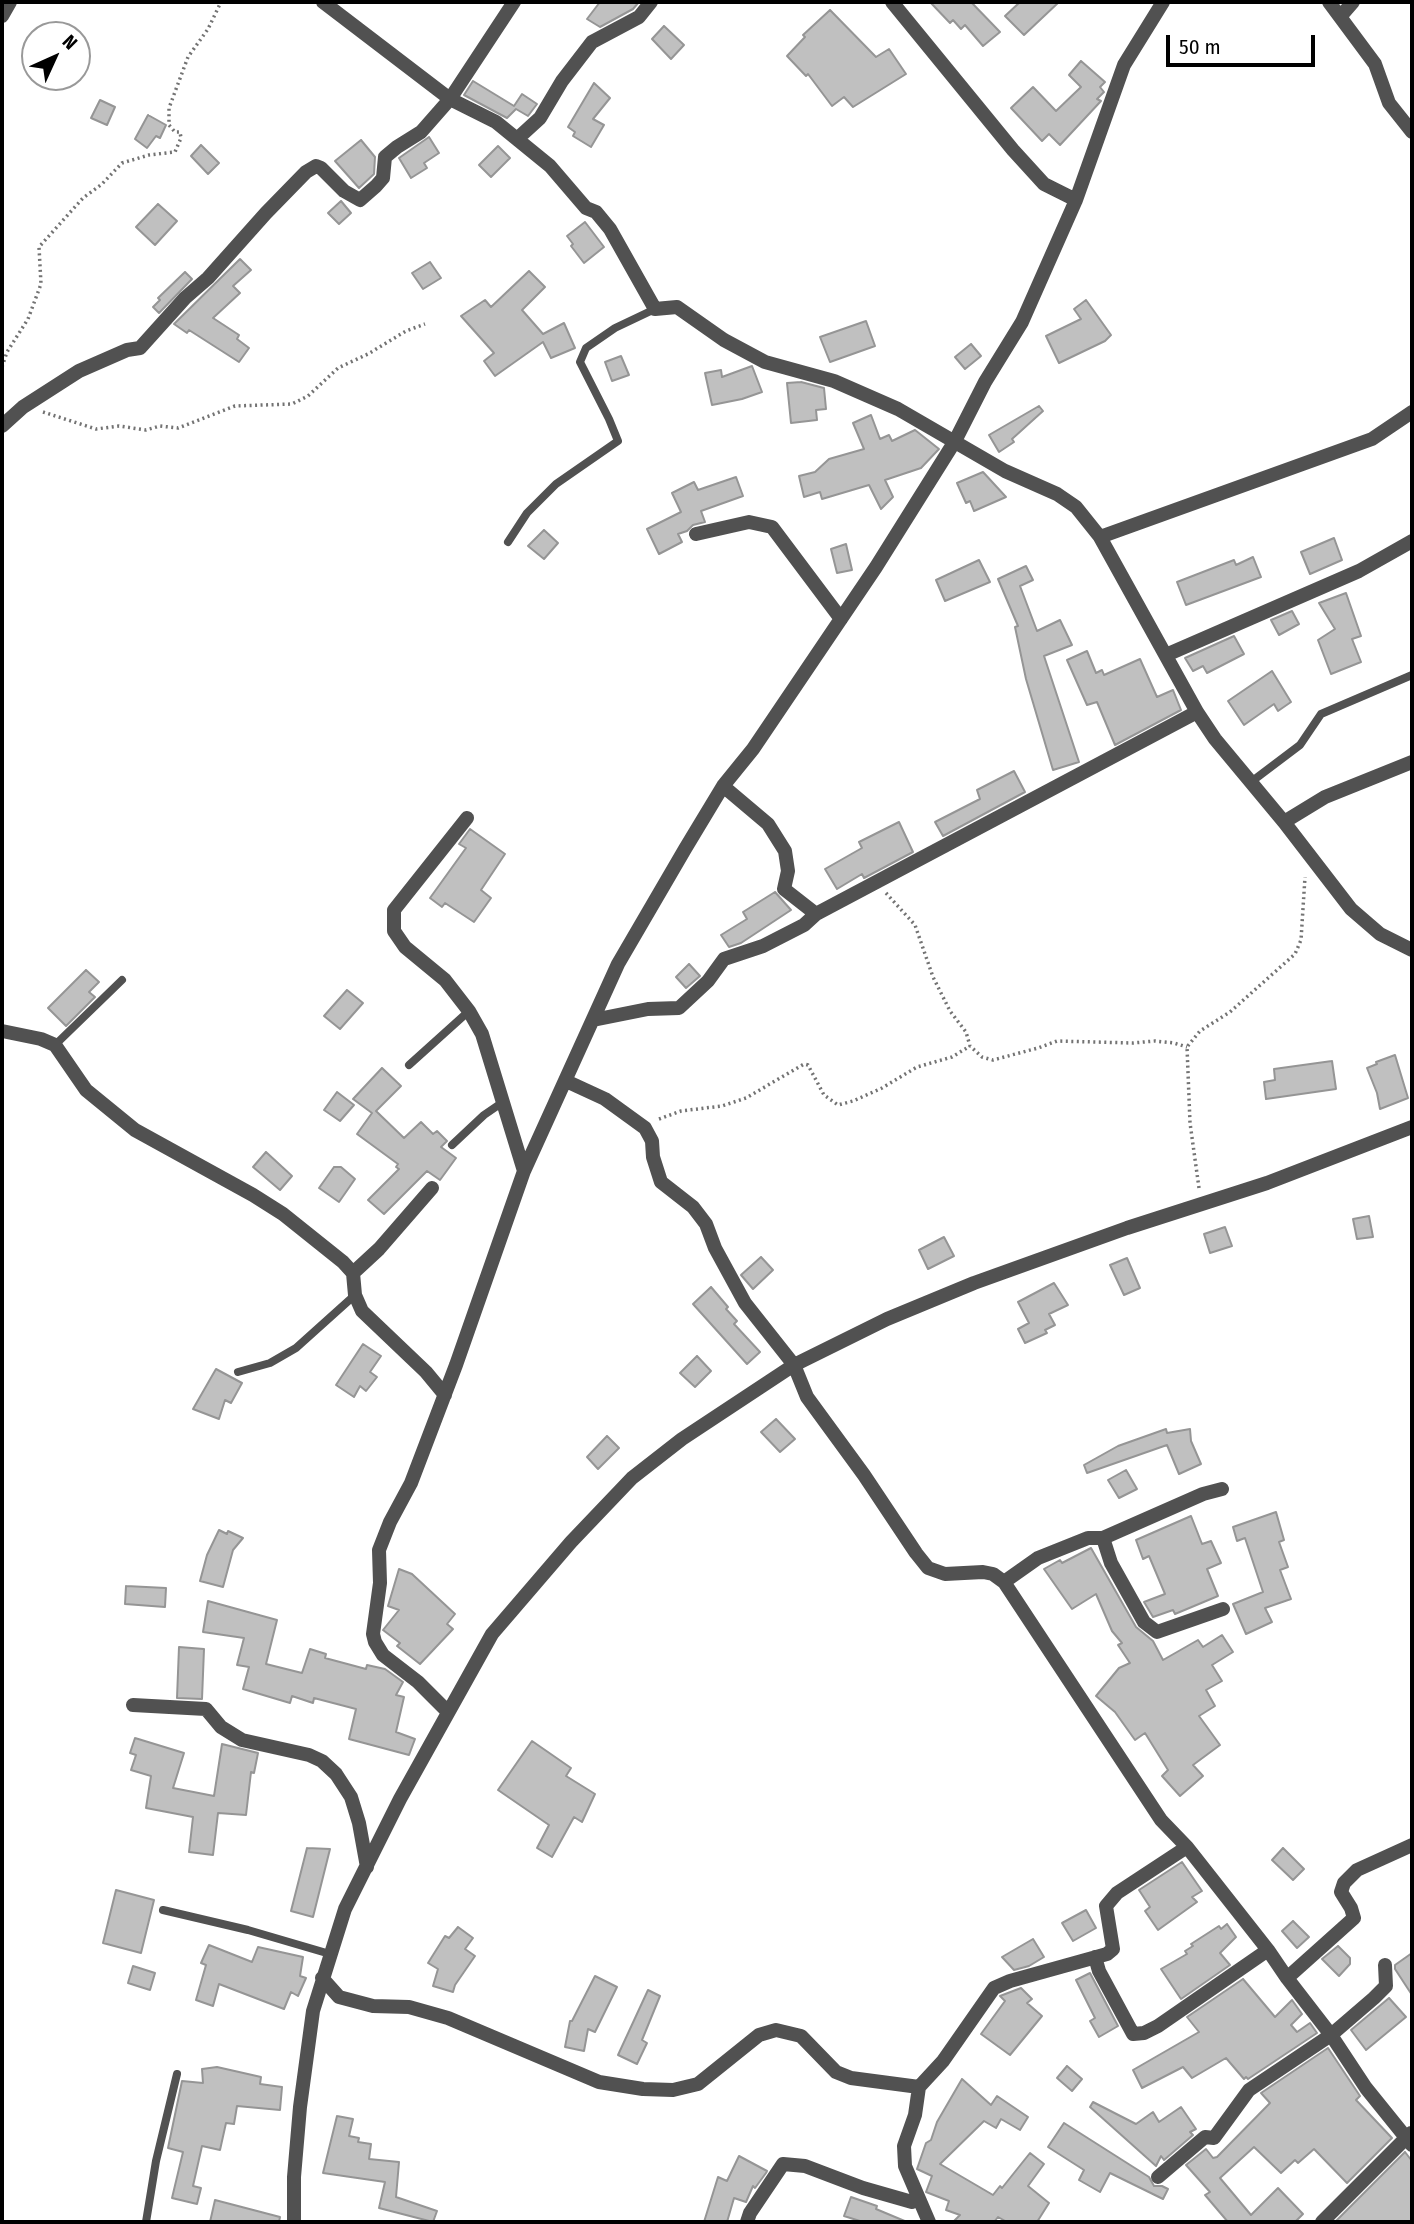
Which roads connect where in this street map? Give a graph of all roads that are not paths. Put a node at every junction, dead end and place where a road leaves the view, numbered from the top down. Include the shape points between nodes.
1 (10, 2) edge
2 (323, 2) edge
3 (514, 2) edge
4 (651, 2) edge
5 (892, 2) edge
6 (1163, 2) edge
7 (1329, 2) edge
8 (1353, 2) edge
9 (2, 16) edge
10 (1340, 17) junction
11 (450, 99) junction
12 (1412, 132) edge
13 (517, 139) junction
14 (1076, 200) junction
15 (655, 309) junction
16 (1412, 412) edge
17 (2, 426) edge
18 (955, 441) junction
19 (696, 534) dead end
20 (1100, 537) junction
21 (1412, 541) edge
22 (508, 542) dead end
23 (841, 619) junction
24 (1166, 655) junction
25 (1412, 675) edge
26 (1197, 712) junction
27 (1412, 762) edge
28 (1251, 782) junction
29 (723, 786) junction
30 (467, 818) dead end
31 (1284, 821) junction
32 (816, 914) junction
33 (1412, 950) edge
34 (122, 980) dead end
35 (469, 1011) junction
36 (593, 1020) junction
37 (2, 1031) edge
38 (55, 1045) junction
39 (409, 1065) dead end
40 (566, 1081) junction
41 (503, 1102) junction
42 (1412, 1128) edge
43 (452, 1145) dead end
44 (524, 1171) junction
45 (432, 1188) dead end
46 (353, 1273) junction
47 (355, 1295) junction
48 (794, 1366) junction
49 (239, 1372) dead end
50 (445, 1395) junction
51 (1222, 1489) dead end
52 (1103, 1538) junction
53 (1004, 1582) junction
54 (1223, 1609) dead end
55 (133, 1705) dead end
56 (449, 1712) junction
57 (1412, 1845) edge
58 (1187, 1847) junction
59 (366, 1867) junction
60 (163, 1910) dead end
61 (1268, 1950) junction
62 (330, 1954) junction
63 (1095, 1957) junction
64 (1385, 1965) dead end
65 (322, 1978) junction
66 (1287, 1978) junction
67 (1331, 2035) junction
68 (177, 2074) dead end
69 (919, 2087) junction
70 (1410, 2138) edge
71 (1158, 2177) dead end
72 (918, 2198) junction
73 (145, 2222) edge
74 (294, 2222) edge
75 (747, 2222) edge
76 (929, 2222) edge
77 (1322, 2222) edge

1 - 9 street
2 - 11 street
3 - 11 street
4 - 13 street via 639,17 592,42 540,118
5 - 14 street via 1028,167 1044,184
6 - 14 street via 1124,65
7 - 10 street
8 - 10 street
10 - 12 street via 1375,64 1389,103
11 - 13 street via 496,122
11 - 17 street via 421,132 385,158 383,178 360,200 321,168 306,172 140,348 79,371
13 - 15 street via 550,166 610,229
14 - 18 street via 1022,322
15 - 18 street via 677,307 765,362 834,381
15 - 22 lane via 586,348 580,362 618,442 556,484 527,513
16 - 20 street via 1372,439
18 - 20 street via 1005,471 1057,494 1076,507
18 - 23 street
19 - 23 street via 749,522 772,527
20 - 24 street
21 - 24 street via 1359,571
23 - 29 street
24 - 26 street
25 - 28 lane via 1321,714 1300,745
26 - 28 street
26 - 32 street
27 - 31 street via 1325,797
28 - 31 street
29 - 32 street via 768,824 785,851 788,871 784,889
29 - 36 street via 618,964
30 - 35 street via 394,910 394,931 405,947 445,980
31 - 33 street via 1351,909 1380,934
32 - 36 street via 763,946 724,959 678,1008
34 - 38 lane
35 - 39 lane
35 - 41 street via 482,1034
36 - 40 street
37 - 38 street
38 - 46 street via 86,1090 135,1130 283,1214
40 - 44 street
40 - 48 street via 606,1099 645,1128 661,1182 693,1207 706,1224 745,1303
41 - 43 lane
41 - 44 street
42 - 48 street via 974,1283 887,1319
44 - 50 street
45 - 46 street
46 - 47 street
47 - 49 lane via 296,1348 270,1363
47 - 50 street via 362,1311
48 - 53 street via 807,1397 929,1568 945,1574 983,1572
48 - 56 street via 682,1439 632,1478 492,1634
50 - 56 street via 379,1550 373,1634 383,1655
51 - 52 street
52 - 53 street via 1088,1538 1038,1558
52 - 54 street via 1111,1563 1144,1622 1157,1632
53 - 58 street via 1161,1820
55 - 59 street via 206,1709 221,1727 242,1740 322,1761 351,1797
56 - 59 street
57 - 66 street via 1357,1870 1344,1883 1341,1892 1354,1919
58 - 61 street
58 - 63 street via 1117,1893 1106,1906 1113,1949
59 - 62 street
60 - 62 lane
61 - 63 street via 1166,2021 1133,2034
61 - 66 street
62 - 65 street
63 - 69 street via 994,1988
64 - 67 street via 1386,1986
65 - 69 street via 339,1997 373,2006 410,2007 448,2018 599,2082 673,2090 698,2084 760,2035 776,2031 801,2036 835,2073
65 - 74 street via 300,2106
66 - 67 street
67 - 70 street via 1366,2088
67 - 71 street via 1249,2090 1214,2138 1205,2137
68 - 73 lane
69 - 72 street via 904,2147 905,2166
70 - 77 street
72 - 75 street via 912,2202 805,2166 783,2164
72 - 76 street

